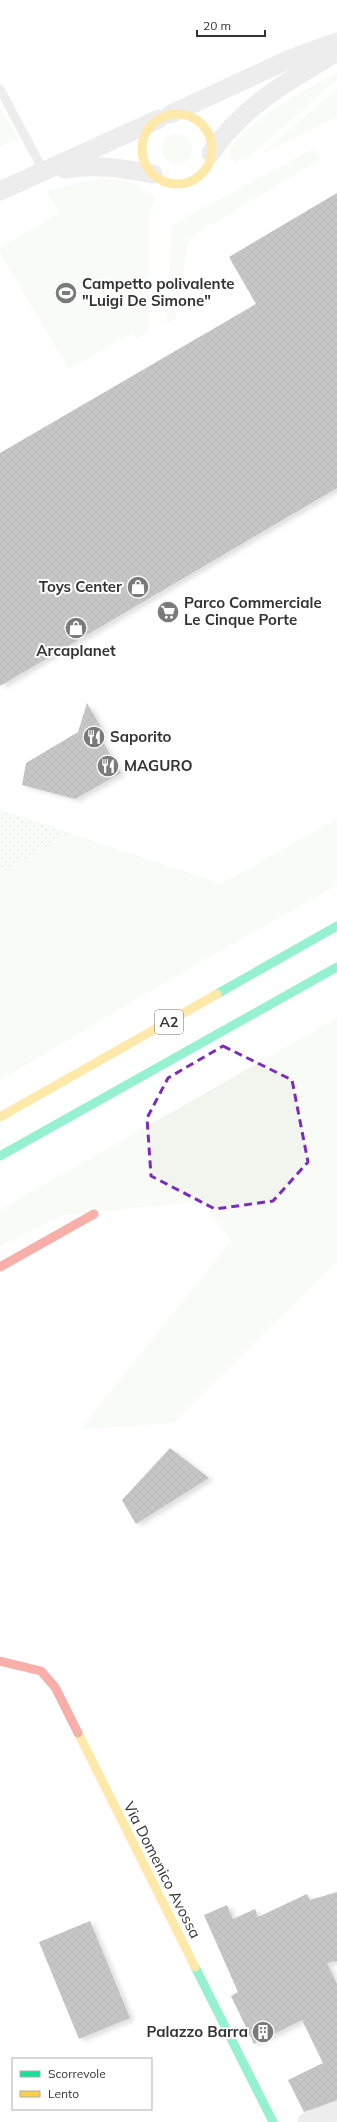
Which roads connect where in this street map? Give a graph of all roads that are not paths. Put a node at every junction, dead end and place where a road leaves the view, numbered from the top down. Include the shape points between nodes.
1 (337, 42) edge
2 (337, 52) edge
3 (0, 90) edge
4 (165, 116) junction
5 (211, 153) junction
6 (44, 172) junction
7 (153, 174) junction
8 (0, 191) edge
9 (337, 926) edge
10 (337, 966) edge
11 (0, 1117) edge
12 (0, 1156) edge
13 (94, 1214) dead end
14 (0, 1266) edge
15 (0, 1661) edge
16 (337, 2111) edge
17 (273, 2122) edge
18 (307, 2122) edge

1 - 4 street via 290,59
2 - 5 street via 249,109 226,131
3 - 6 lane
4 - 5 main road via 182,114 201,123 208,132
4 - 6 street
4 - 7 main road via 150,126 144,134 142,156
5 - 7 main road via 208,165 202,173 186,182 168,182
6 - 7 street via 89,166 115,166
6 - 8 street
9 - 11 main road, A2
10 - 12 main road, A2
13 - 14 main road
15 - 17 main road, Via Domenico Avossa via 41,1671 55,1686
16 - 18 street

